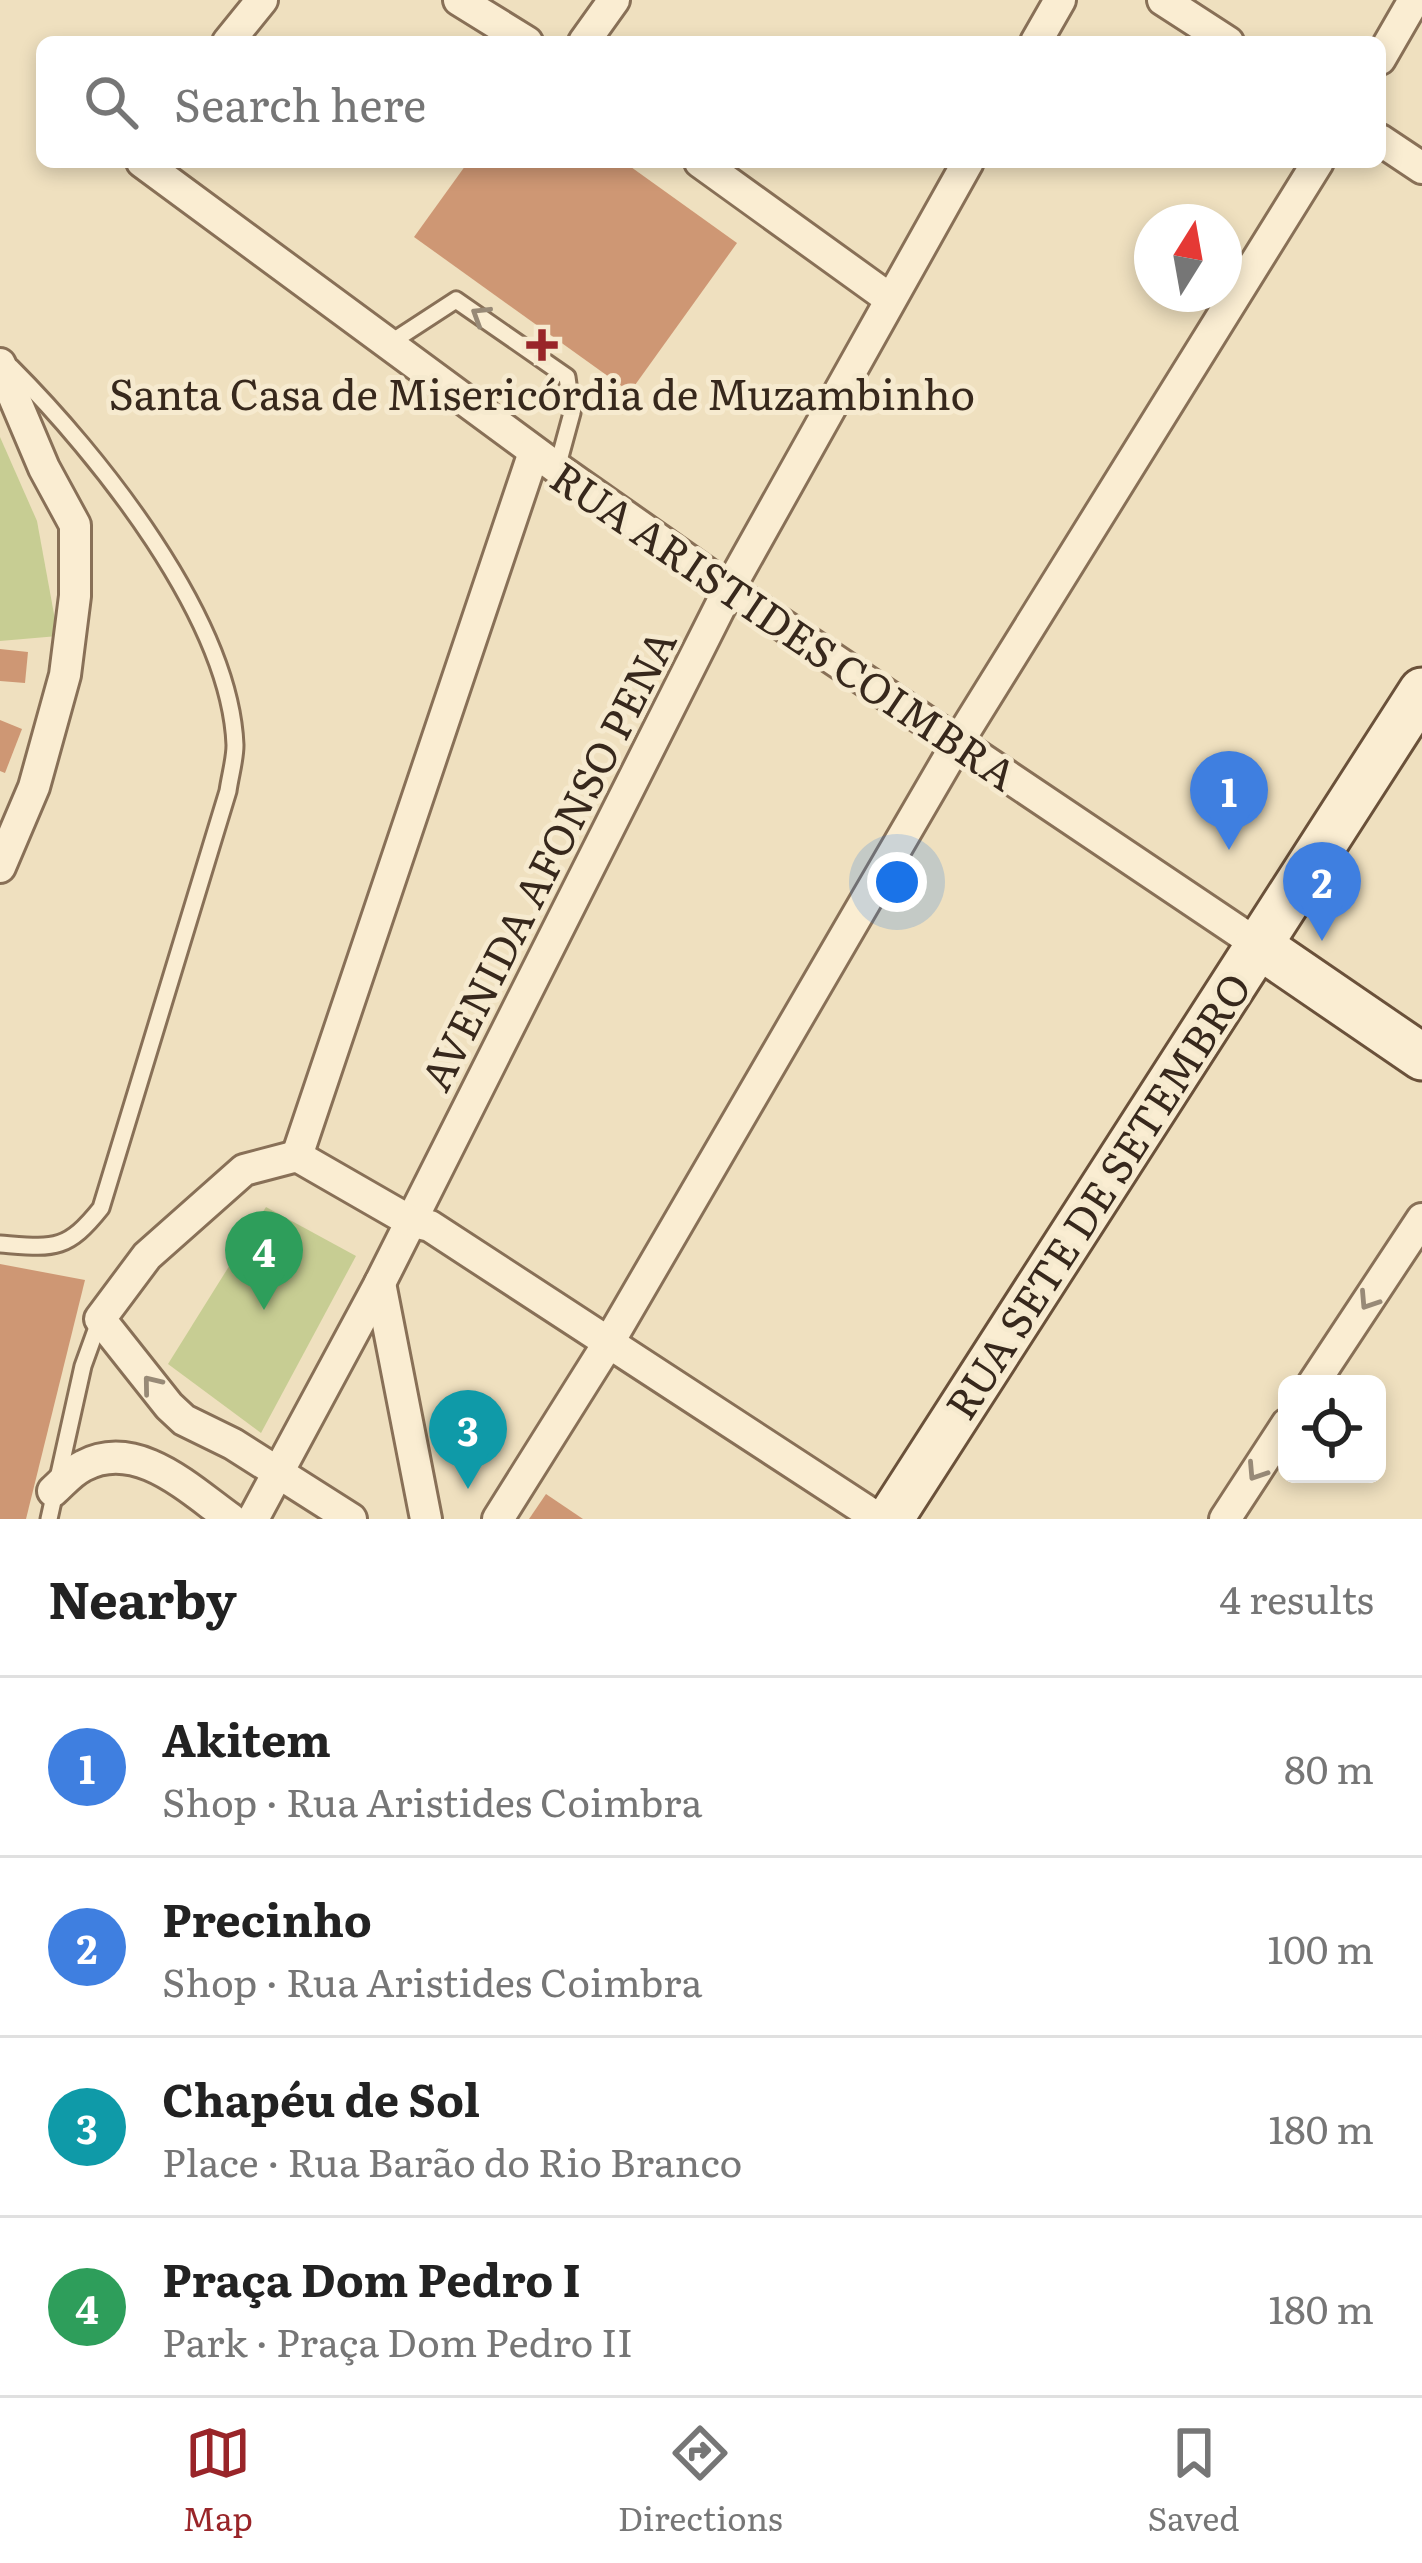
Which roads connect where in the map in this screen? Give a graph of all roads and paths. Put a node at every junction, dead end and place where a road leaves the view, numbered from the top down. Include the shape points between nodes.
1 (262, 0) edge
2 (459, 0) edge
3 (614, 0) edge
4 (1060, 0) edge
5 (1163, 0) edge
6 (1414, 0) edge
7 (233, 36) edge
8 (517, 36) edge
9 (588, 36) edge
10 (1039, 36) edge
11 (1219, 36) edge
12 (1386, 49) edge
13 (1386, 144) edge
14 (708, 168) edge
15 (965, 168) edge
16 (1314, 168) edge
17 (1422, 168) edge
18 (151, 169) edge
19 (890, 298) junction
20 (388, 344) junction
21 (0, 360) edge
22 (545, 460) junction
23 (729, 589) junction
24 (1422, 691) edge
25 (958, 742) junction
26 (0, 867) edge
27 (1257, 944) junction
28 (1422, 1057) edge
29 (297, 1156) junction
30 (1422, 1219) edge
31 (410, 1222) junction
32 (0, 1244) edge
33 (380, 1283) junction
34 (100, 1318) junction
35 (609, 1342) junction
36 (1319, 1375) edge
37 (184, 1420) junction
38 (1278, 1438) edge
39 (160, 1468) junction
40 (278, 1474) junction
41 (51, 1505) edge
42 (231, 1519) edge
43 (253, 1519) edge
44 (350, 1519) edge
45 (426, 1519) edge
46 (498, 1519) edge
47 (879, 1519) edge
48 (890, 1519) edge
49 (1225, 1519) edge

1 - 7 street
2 - 8 street
3 - 9 street
4 - 10 street
5 - 11 street
6 - 12 street
13 - 17 street
14 - 19 street
15 - 19 street, AVENIDA AFONSO PENA
16 - 25 street
18 - 20 street, RUA ARISTIDES COIMBRA
19 - 23 street, AVENIDA AFONSO PENA
20 - 22 street, RUA ARISTIDES COIMBRA
22 -> 20 lane via 572,412 567,377 490,320 456,300
21 - 26 street via 75,525 65,675 34,787
21 - 32 lane via 62,418 176,580 211,646 235,748 101,1208 62,1246
22 - 23 street, RUA ARISTIDES COIMBRA
22 - 29 street
23 - 25 street, RUA ARISTIDES COIMBRA
23 - 31 street, AVENIDA AFONSO PENA
24 - 27 main road, RUA SETE DE SETEMBRO
25 - 27 street, RUA ARISTIDES COIMBRA
25 - 35 street
27 - 28 main road, RUA ARISTIDES COIMBRA
27 - 48 main road, RUA SETE DE SETEMBRO
29 - 31 street
29 - 34 street via 244,1170 147,1256
30 -> 36 street
31 - 33 street, AVENIDA AFONSO PENA
31 - 35 street via 430,1226
33 - 40 street, AVENIDA AFONSO PENA
33 - 45 street
37 -> 34 street
34 - 41 lane
35 - 46 street
35 - 47 street
37 - 39 street
37 - 40 street
38 -> 49 street
39 - 41 street via 130,1459 82,1466
39 - 42 street
40 - 43 street, AVENIDA AFONSO PENA
40 - 44 street

